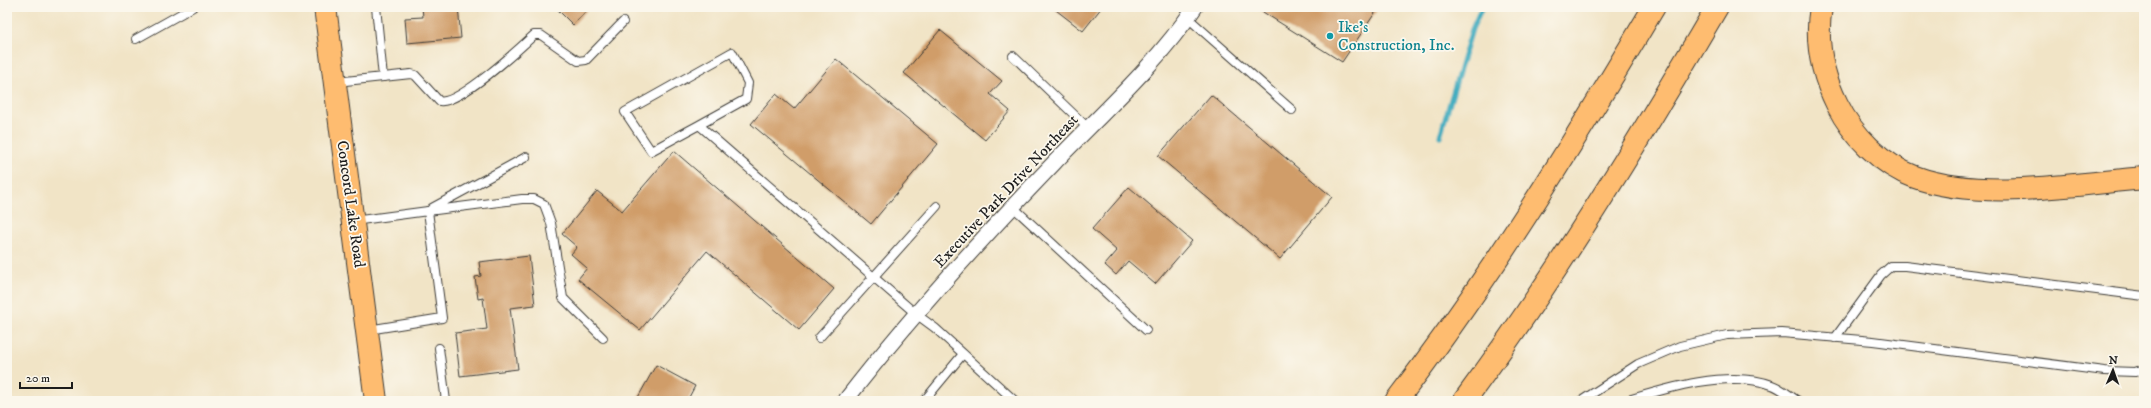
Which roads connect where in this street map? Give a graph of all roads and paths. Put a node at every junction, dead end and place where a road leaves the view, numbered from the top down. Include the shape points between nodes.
1 (193, 7) edge
2 (325, 7) edge
3 (376, 7) edge
4 (1654, 7) edge
5 (1717, 7) edge
6 (1821, 7) edge
7 (1192, 12) edge
8 (623, 22) dead end
9 (136, 39) dead end
10 (1013, 56) dead end
11 (383, 77) junction
12 (335, 82) junction
13 (1292, 110) dead end
14 (699, 124) junction
15 (1088, 128) junction
16 (526, 157) dead end
17 (2144, 178) edge
18 (937, 206) dead end
19 (1013, 207) junction
20 (428, 210) junction
21 (353, 221) junction
22 (873, 276) junction
23 (2144, 296) edge
24 (916, 314) junction
25 (368, 330) junction
26 (1146, 330) dead end
27 (603, 338) dead end
28 (819, 338) dead end
29 (1835, 338) junction
30 (439, 348) dead end
31 (963, 354) junction
32 (2144, 369) edge
33 (376, 401) edge
34 (446, 401) edge
35 (845, 401) edge
36 (924, 401) edge
37 (1015, 401) edge
38 (1396, 401) edge
39 (1464, 401) edge
40 (1582, 401) edge
41 (1625, 401) edge
42 (1798, 401) edge

1 - 9 lane
2 - 12 main road, Concord Lake Road
3 - 11 lane
4 - 38 main road via 1545,187 1490,272
5 - 39 main road via 1578,236 1524,318
6 - 17 main road via 1818,22 1821,56 1828,84 1842,114 1859,137 1885,160 1914,177 1949,186 1982,189
7 - 13 lane
7 - 15 street, Executive Park Drive Northeast via 1157,56
8 - 11 lane via 586,60 582,61 578,61 541,35 534,35 479,81 461,94 443,102 439,101 416,75
10 - 15 lane
11 - 12 lane
12 - 21 main road, Concord Lake Road
14 - 14 lane via 651,151 625,112 732,52 748,83 746,99
14 - 22 lane
15 - 19 street, Executive Park Drive Northeast
16 - 20 lane
18 - 22 lane
19 - 24 street, Executive Park Drive Northeast
19 - 26 lane
20 - 21 lane
20 - 25 lane via 442,318
20 - 27 lane via 522,198 534,199 544,204 551,223 563,298
21 - 25 main road, Concord Lake Road
22 - 24 lane
22 - 28 lane
23 - 29 lane via 1912,266 1891,266 1880,275
24 - 31 lane
24 - 35 street, Executive Park Drive Northeast via 882,352
25 - 33 main road, Concord Lake Road
29 - 32 lane via 2105,371 2135,372
29 - 40 lane via 1782,333 1727,335 1680,346 1638,364
30 - 34 lane
31 - 36 lane
31 - 37 lane
41 - 42 lane via 1728,378 1755,380 1773,385

